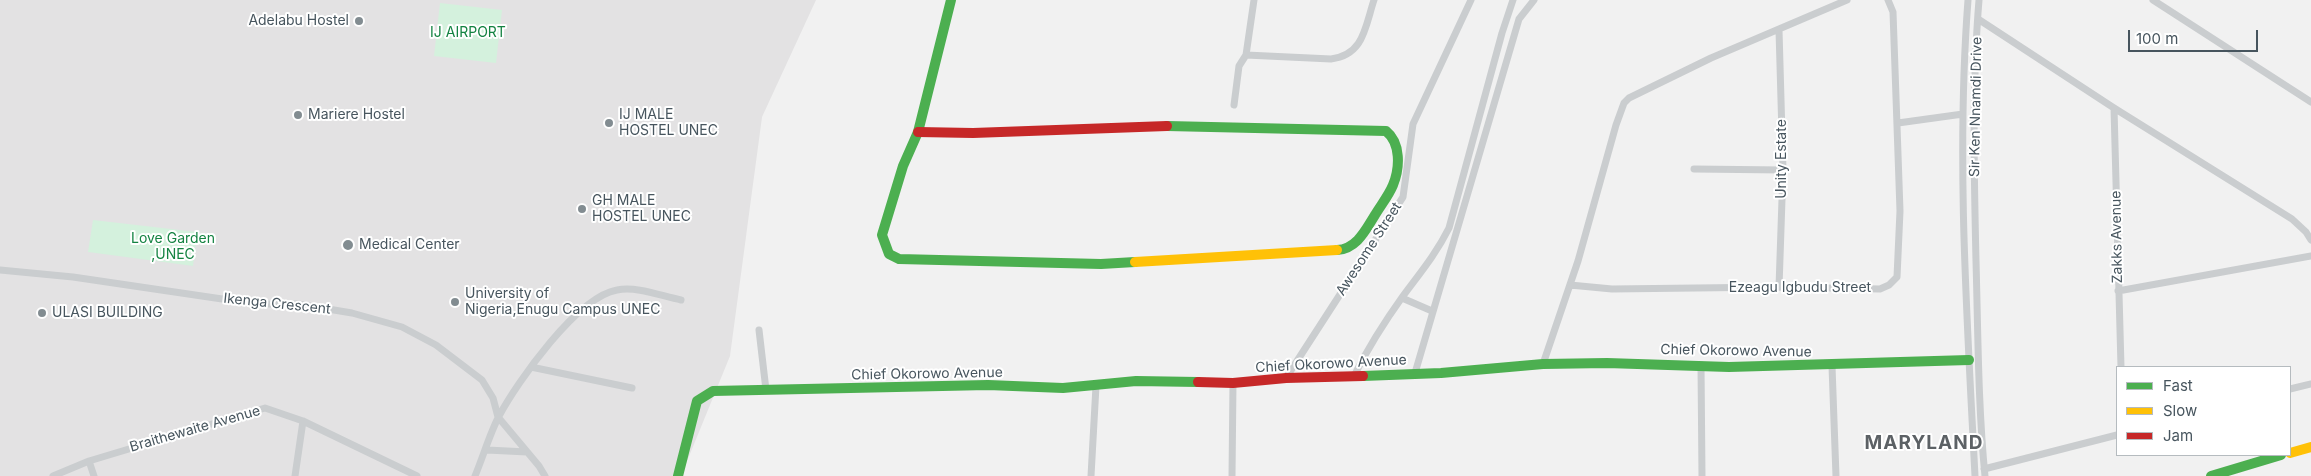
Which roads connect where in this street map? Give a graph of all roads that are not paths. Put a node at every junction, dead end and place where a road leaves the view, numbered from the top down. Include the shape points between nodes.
1 (951, 0) edge
2 (1254, 0) edge
3 (1374, 0) edge
4 (1471, 0) edge
5 (1513, 0) edge
6 (1534, 0) edge
7 (1847, 0) edge
8 (1888, 0) edge
9 (1968, 0) edge
10 (1979, 0) edge
11 (2152, 0) edge
12 (1978, 19) junction
13 (1779, 30) junction
14 (1246, 56) junction
15 (2311, 102) edge
16 (1234, 106) dead end
17 (2114, 108) junction
18 (1963, 114) junction
19 (1898, 123) junction
20 (918, 132) junction
21 (1694, 169) dead end
22 (1783, 170) junction
23 (2311, 240) edge
24 (2311, 256) edge
25 (0, 270) edge
26 (1977, 280) junction
27 (1965, 281) junction
28 (1570, 285) junction
29 (1780, 287) junction
30 (2118, 290) junction
31 (1402, 298) junction
32 (681, 300) dead end
33 (1432, 311) junction
34 (759, 330) dead end
35 (1969, 360) junction
36 (1543, 364) junction
37 (1701, 365) junction
38 (1832, 366) junction
39 (2121, 366) edge
40 (531, 367) junction
41 (1415, 373) junction
42 (1354, 376) junction
43 (1286, 378) junction
44 (1233, 384) junction
45 (2311, 384) edge
46 (1096, 386) junction
47 (632, 388) dead end
48 (2291, 388) edge
49 (766, 390) junction
50 (498, 418) junction
51 (303, 421) junction
52 (2116, 435) edge
53 (2311, 447) edge
54 (487, 450) junction
55 (527, 452) junction
56 (2291, 453) edge
57 (2278, 456) edge
58 (89, 461) junction
59 (1985, 473) edge
60 (53, 476) edge
61 (94, 476) edge
62 (295, 476) edge
63 (417, 476) edge
64 (474, 476) edge
65 (545, 476) edge
66 (678, 476) edge
67 (1091, 476) edge
68 (1232, 476) edge
69 (1702, 476) edge
70 (1836, 476) edge
71 (1975, 476) edge
72 (2211, 476) edge

1 - 20 street
2 - 14 street
3 - 14 street via 1361,40 1352,53 1344,57
4 - 43 street, Awesome Street via 1413,124 1403,197
5 - 31 street via 1449,228 1435,255
6 - 33 street via 1519,19
7 - 13 street
8 - 19 street, Ezeagu Igbudu Street via 1893,12
9 - 18 street, Sir Ken Nnamdi Drive
10 - 12 street
11 - 15 street
12 - 17 street, Sir Ken Nnamdi Drive
12 - 26 street, Sir Ken Nnamdi Drive via 1975,101
13 - 22 street, Unity Estate
13 - 28 street via 1711,58 1629,98 1624,104
14 - 16 street via 1239,66
17 - 23 street, Sir Ken Nnamdi Drive via 2292,219
17 - 30 street, Zakks Avenue
18 - 19 street
18 - 27 street, Sir Ken Nnamdi Drive
19 - 29 street, Ezeagu Igbudu Street via 1900,211 1897,277 1880,289
20 - 20 street via 1159,126 1386,132 1392,136 1396,146 1396,177 1359,240 1343,250 1101,264 899,259 889,254 882,235 903,166
21 - 22 street
22 - 29 street, Unity Estate
24 - 30 street
25 - 50 street, Ikenga Crescent via 73,277 249,303 283,302 352,313 402,326 436,345 482,380 493,398
26 - 27 street
26 - 59 street, Sir Ken Nnamdi Drive
27 - 35 street, Sir Ken Nnamdi Drive
28 - 29 street, Ezeagu Igbudu Street via 1612,289
28 - 36 street
30 - 39 street, Zakks Avenue
31 - 33 street
31 - 42 street
32 - 40 street via 637,290 610,291 555,334
33 - 41 street
34 - 49 street
35 - 38 street, Chief Okorowo Avenue
35 - 71 street, Sir Ken Nnamdi Drive
36 - 37 street, Chief Okorowo Avenue
36 - 41 street, Chief Okorowo Avenue via 1495,370
37 - 38 street, Chief Okorowo Avenue
37 - 69 street
38 - 70 street
40 - 47 street
40 - 50 street
41 - 42 street, Chief Okorowo Avenue
42 - 43 street, Chief Okorowo Avenue
43 - 44 street, Chief Okorowo Avenue
44 - 46 street, Chief Okorowo Avenue via 1136,381
44 - 68 street
45 - 48 street
46 - 49 street, Chief Okorowo Avenue
46 - 67 street
49 - 66 street, Chief Okorowo Avenue via 713,391 697,400
50 - 54 street
50 - 55 street, Ikenga Crescent
51 - 58 street, Braithewaite Avenue via 264,408
51 - 62 street
51 - 63 street, Braithewaite Avenue
52 - 59 street
53 - 56 street
54 - 55 street
54 - 64 street
55 - 65 street, Ikenga Crescent
57 - 72 street
58 - 60 street, Braithewaite Avenue
58 - 61 street

